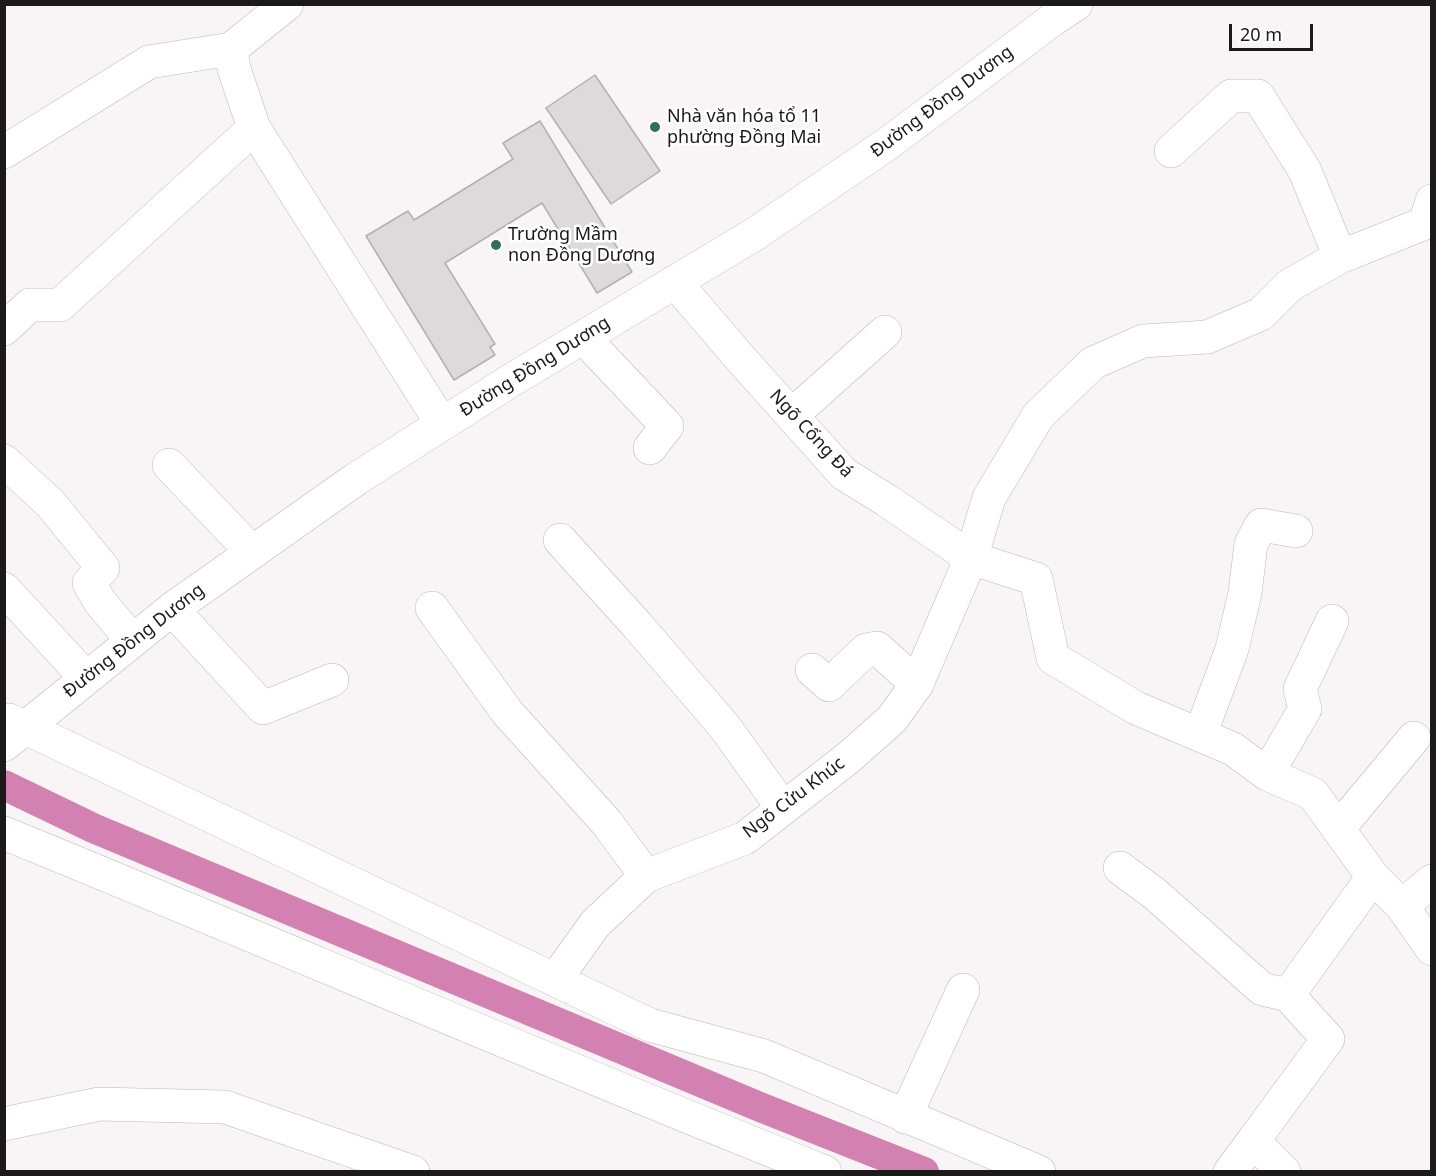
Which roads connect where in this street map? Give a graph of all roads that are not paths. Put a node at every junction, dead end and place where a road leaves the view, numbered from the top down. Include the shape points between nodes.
1 (287, 4) edge
2 (1076, 4) edge
3 (231, 49) junction
4 (254, 128) junction
5 (7, 145) edge
6 (1171, 151) dead end
7 (1431, 201) edge
8 (1340, 257) junction
9 (675, 282) junction
10 (4, 329) edge
11 (885, 332) dead end
12 (583, 337) junction
13 (792, 415) junction
14 (442, 424) junction
15 (650, 448) dead end
16 (4, 461) edge
17 (170, 465) dead end
18 (1296, 531) dead end
19 (560, 540) dead end
20 (252, 552) junction
21 (971, 558) junction
22 (4, 590) edge
23 (432, 608) dead end
24 (171, 609) junction
25 (1332, 621) dead end
26 (132, 640) junction
27 (812, 670) dead end
28 (86, 678) junction
29 (332, 680) dead end
30 (918, 684) junction
31 (11, 730) edge
32 (1200, 735) junction
33 (1414, 738) dead end
34 (1267, 774) junction
35 (783, 808) junction
36 (1338, 829) junction
37 (4, 832) edge
38 (1120, 868) dead end
39 (646, 876) junction
40 (1373, 877) junction
41 (1431, 881) edge
42 (1402, 906) junction
43 (1431, 949) edge
44 (555, 980) junction
45 (963, 990) dead end
46 (1288, 995) junction
47 (905, 1116) junction
48 (4, 1124) edge
49 (1253, 1142) junction
50 (413, 1172) edge
51 (825, 1172) edge
52 (1039, 1172) edge
53 (1230, 1172) edge
54 (1284, 1172) edge

1 - 3 street
2 - 9 street, Đường Đồng Dương via 890,142 755,234
3 - 4 street
3 - 5 street via 149,62
4 - 10 street via 60,305 30,305
4 - 14 street
6 - 8 street via 1231,96 1258,96 1305,171
7 - 8 street, Ngõ Cửu Khúc via 1425,223
8 - 21 street, Ngõ Cửu Khúc via 1290,285 1261,314 1207,337 1143,341 1093,363 1038,416 990,498
9 - 12 street, Đường Đồng Dương
9 - 13 street, Ngõ Cống Đá
11 - 13 street
12 - 14 street, Đường Đồng Dương
12 - 15 street via 668,426
13 - 21 street, Ngõ Cống Đá via 844,474
14 - 20 street, Đường Đồng Dương
16 - 26 street via 50,503 103,568 89,583
17 - 20 street
18 - 32 street via 1261,525 1251,544 1232,649
19 - 35 street via 724,726
20 - 24 street, Đường Đồng Dương
21 - 30 street, Ngõ Cửu Khúc
21 - 32 street, Ngõ Cống Đá via 1036,579 1053,658 1136,708
22 - 28 street
23 - 39 street via 507,712 607,823
24 - 26 street, Đường Đồng Dương
24 - 29 street via 263,708
25 - 34 street via 1300,689 1305,709
26 - 28 street, Đường Đồng Dương
27 - 30 street via 829,685 866,650 877,648
28 - 31 street, Đường Đồng Dương
30 - 35 street, Ngõ Cửu Khúc via 892,719
31 - 44 street
32 - 34 street via 1233,749
33 - 36 street
34 - 36 street via 1313,794
35 - 39 street, Ngõ Cửu Khúc via 745,838
36 - 40 street
37 - 51 street via 631,1095
38 - 46 street via 1262,989
39 - 44 street, Ngõ Cửu Khúc via 596,924
40 - 42 street
40 - 46 street
41 - 42 street
42 - 43 street
44 - 47 street via 650,1024 764,1056
45 - 47 street
46 - 49 street via 1328,1038
47 - 52 street
48 - 50 street via 99,1104 225,1107
49 - 53 street
49 - 54 street

